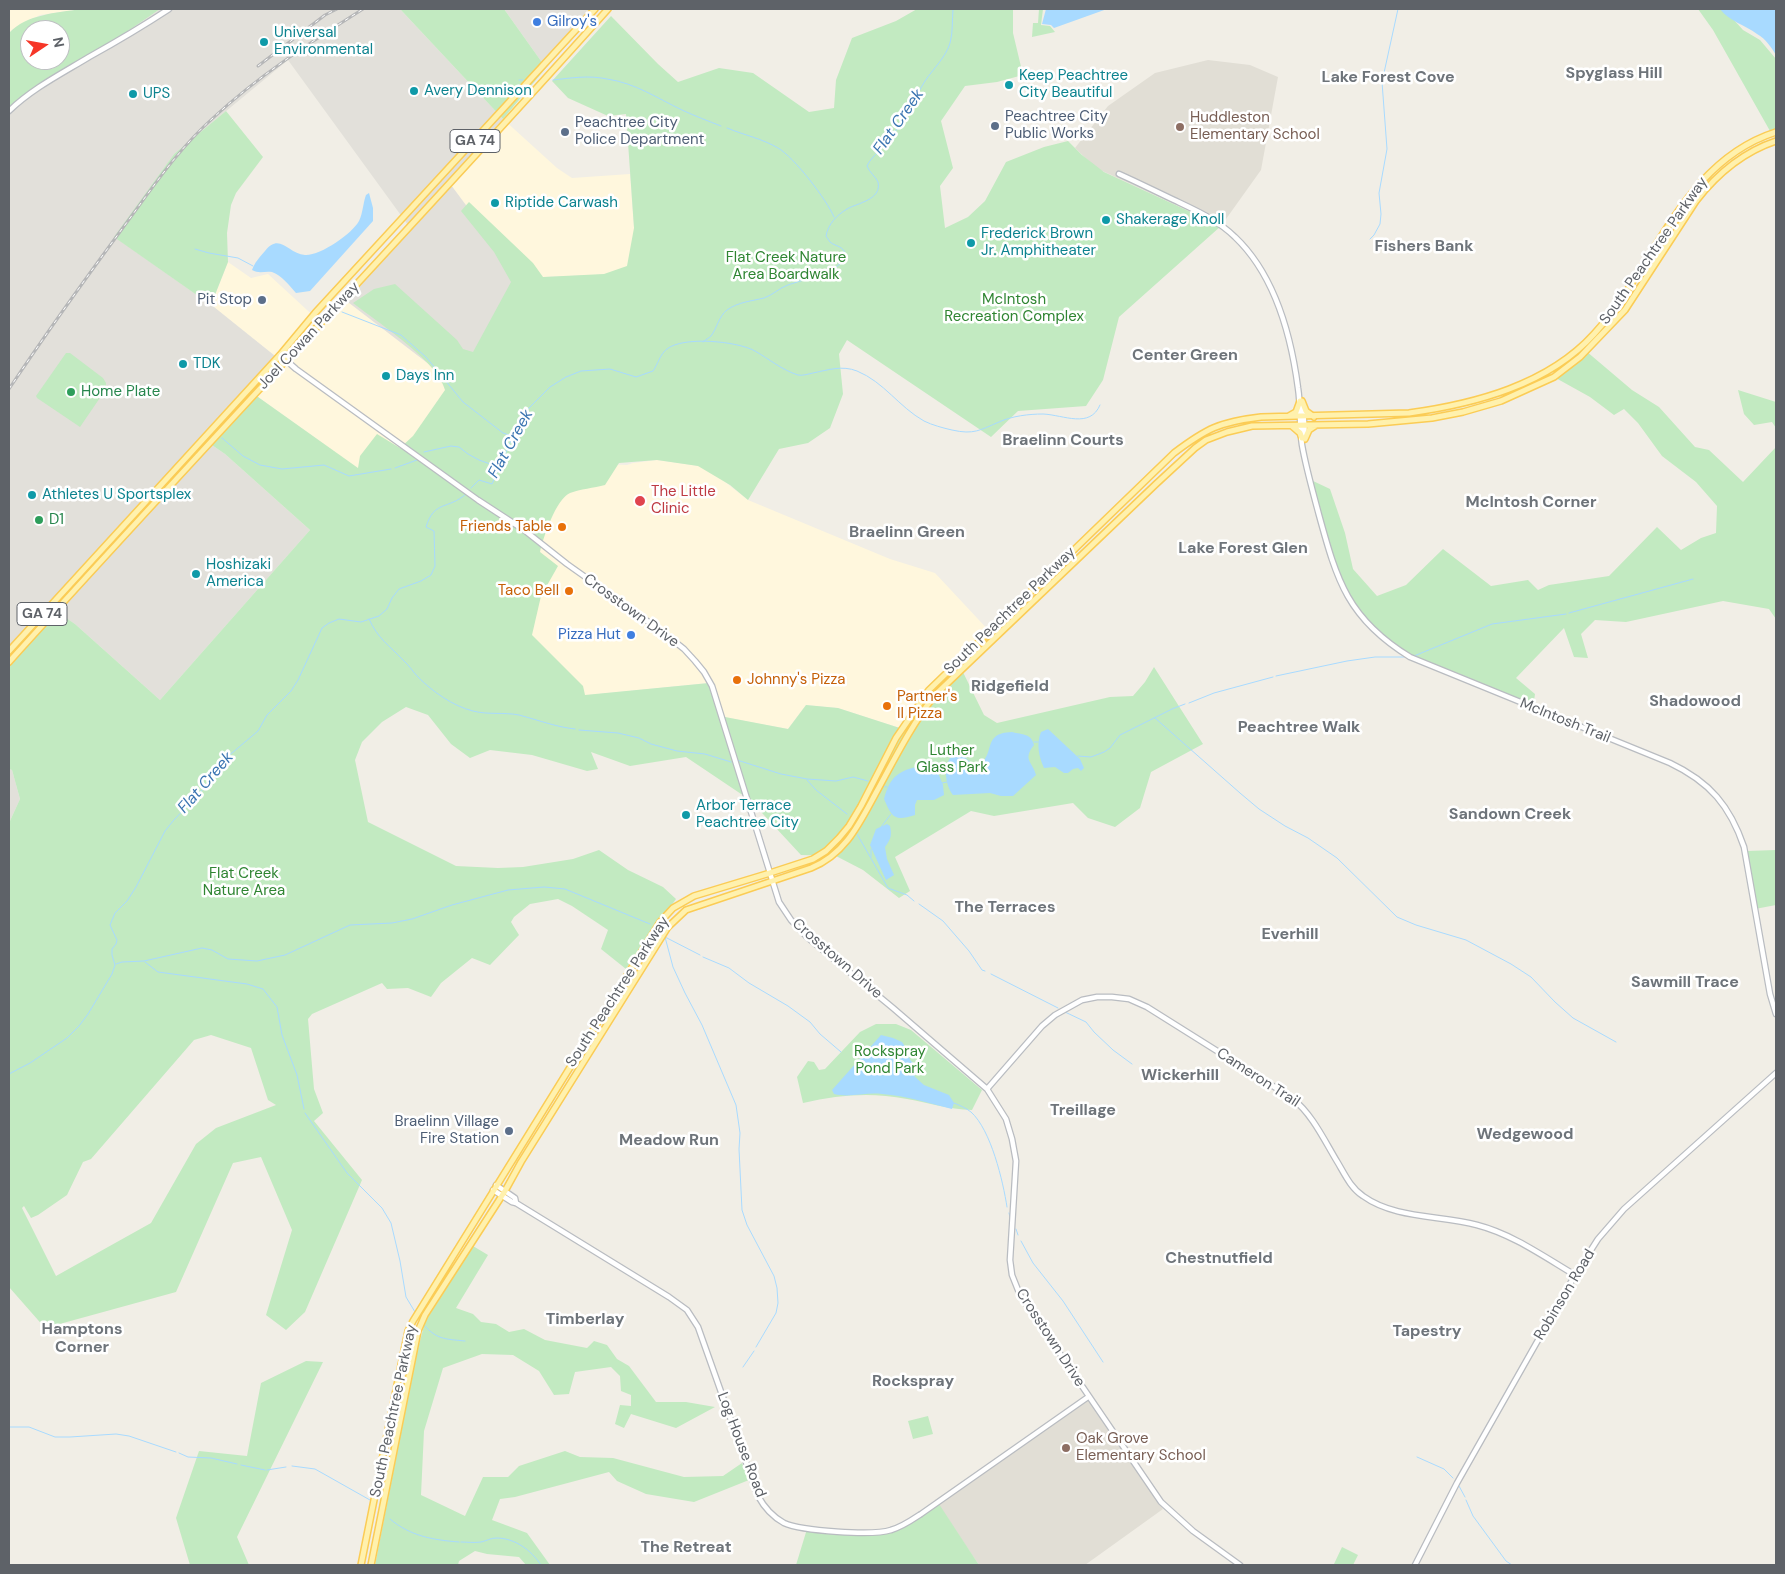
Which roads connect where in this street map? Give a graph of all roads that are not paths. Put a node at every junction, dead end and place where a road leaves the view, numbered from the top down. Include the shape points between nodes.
1 (169, 9) edge
2 (595, 9) edge
3 (608, 9) edge
4 (9, 111) edge
5 (1776, 132) edge
6 (1776, 141) edge
7 (1119, 174) dead end
8 (280, 355) junction
9 (286, 360) junction
10 (1301, 401) junction
11 (1286, 417) junction
12 (1302, 417) junction
13 (1314, 417) junction
14 (1303, 425) junction
15 (1317, 425) junction
16 (1291, 426) junction
17 (1303, 438) junction
18 (9, 651) edge
19 (9, 662) edge
20 (770, 874) junction
21 (773, 881) junction
22 (1776, 1014) edge
23 (1776, 1073) edge
24 (987, 1089) junction
25 (495, 1188) junction
26 (504, 1194) junction
27 (1575, 1275) junction
28 (1088, 1397) junction
29 (361, 1565) edge
30 (371, 1565) edge
31 (1240, 1565) edge
32 (1415, 1565) edge

1 - 4 street via 48,80
2 - 8 main road, Joel Cowan Parkway / GA 74
3 - 9 main road, Joel Cowan Parkway / GA 74
5 - 13 main road, South Peachtree Parkway via 1740,149 1701,181 1612,313 1593,335 1536,377 1477,400 1409,413
6 - 15 main road, South Peachtree Parkway via 1744,156 1706,188 1625,310 1580,357 1554,377 1501,402 1449,415 1394,422
7 - 10 street, McIntosh Trail via 1213,220 1234,235 1248,251 1283,316
8 - 9 street, Crosstown Drive
8 - 18 main road, Joel Cowan Parkway / GA 74
9 - 19 main road, Joel Cowan Parkway / GA 74
9 - 20 street, Crosstown Drive via 660,630 695,660 712,686
10 - 11 main road via 1296,412
10 - 12 street, McIntosh Trail
10 - 13 main road
11 - 12 main road, South Peachtree Parkway
11 - 20 main road, South Peachtree Parkway via 1223,423 1205,431 1174,453 929,690 896,738 861,806 839,838 813,859
12 - 13 main road, South Peachtree Parkway
12 - 14 street, McIntosh Trail
14 - 15 main road, South Peachtree Parkway
14 - 16 main road, South Peachtree Parkway
14 - 17 street, McIntosh Trail
15 - 17 main road
16 - 17 main road
16 - 21 main road, South Peachtree Parkway via 1234,429 1206,440 1196,448 935,695 920,713 862,820 844,845 818,866
17 - 22 street, McIntosh Trail via 1329,552 1339,580 1354,608 1386,641 1422,662 1681,768 1702,781 1722,802 1744,847
20 - 21 street, Crosstown Drive
20 - 25 main road, South Peachtree Parkway via 694,896 673,908 660,922
21 - 24 street, Crosstown Drive via 784,910 799,929
21 - 26 main road, South Peachtree Parkway via 686,910 668,926
23 - 27 street, Robinson Road via 1624,1208
24 - 27 street, Cameron Trail via 1042,1026 1061,1010 1073,1003 1098,997 1129,1000 1184,1029 1292,1098 1312,1119 1348,1181 1368,1200 1386,1208 1476,1224 1506,1234
24 - 28 street, Crosstown Drive via 1006,1119 1015,1150 1017,1170 1010,1260 1014,1280 1023,1300
25 - 26 street, Log House Road
25 - 29 main road, South Peachtree Parkway via 408,1331
26 - 28 street, Log House Road via 683,1306 690,1314 698,1327 758,1496 775,1517 790,1525 855,1532 897,1528
26 - 30 main road, South Peachtree Parkway via 425,1315 418,1332
27 - 32 street, Robinson Road via 1457,1483
28 - 31 street, Crosstown Drive via 1161,1502 1193,1531

